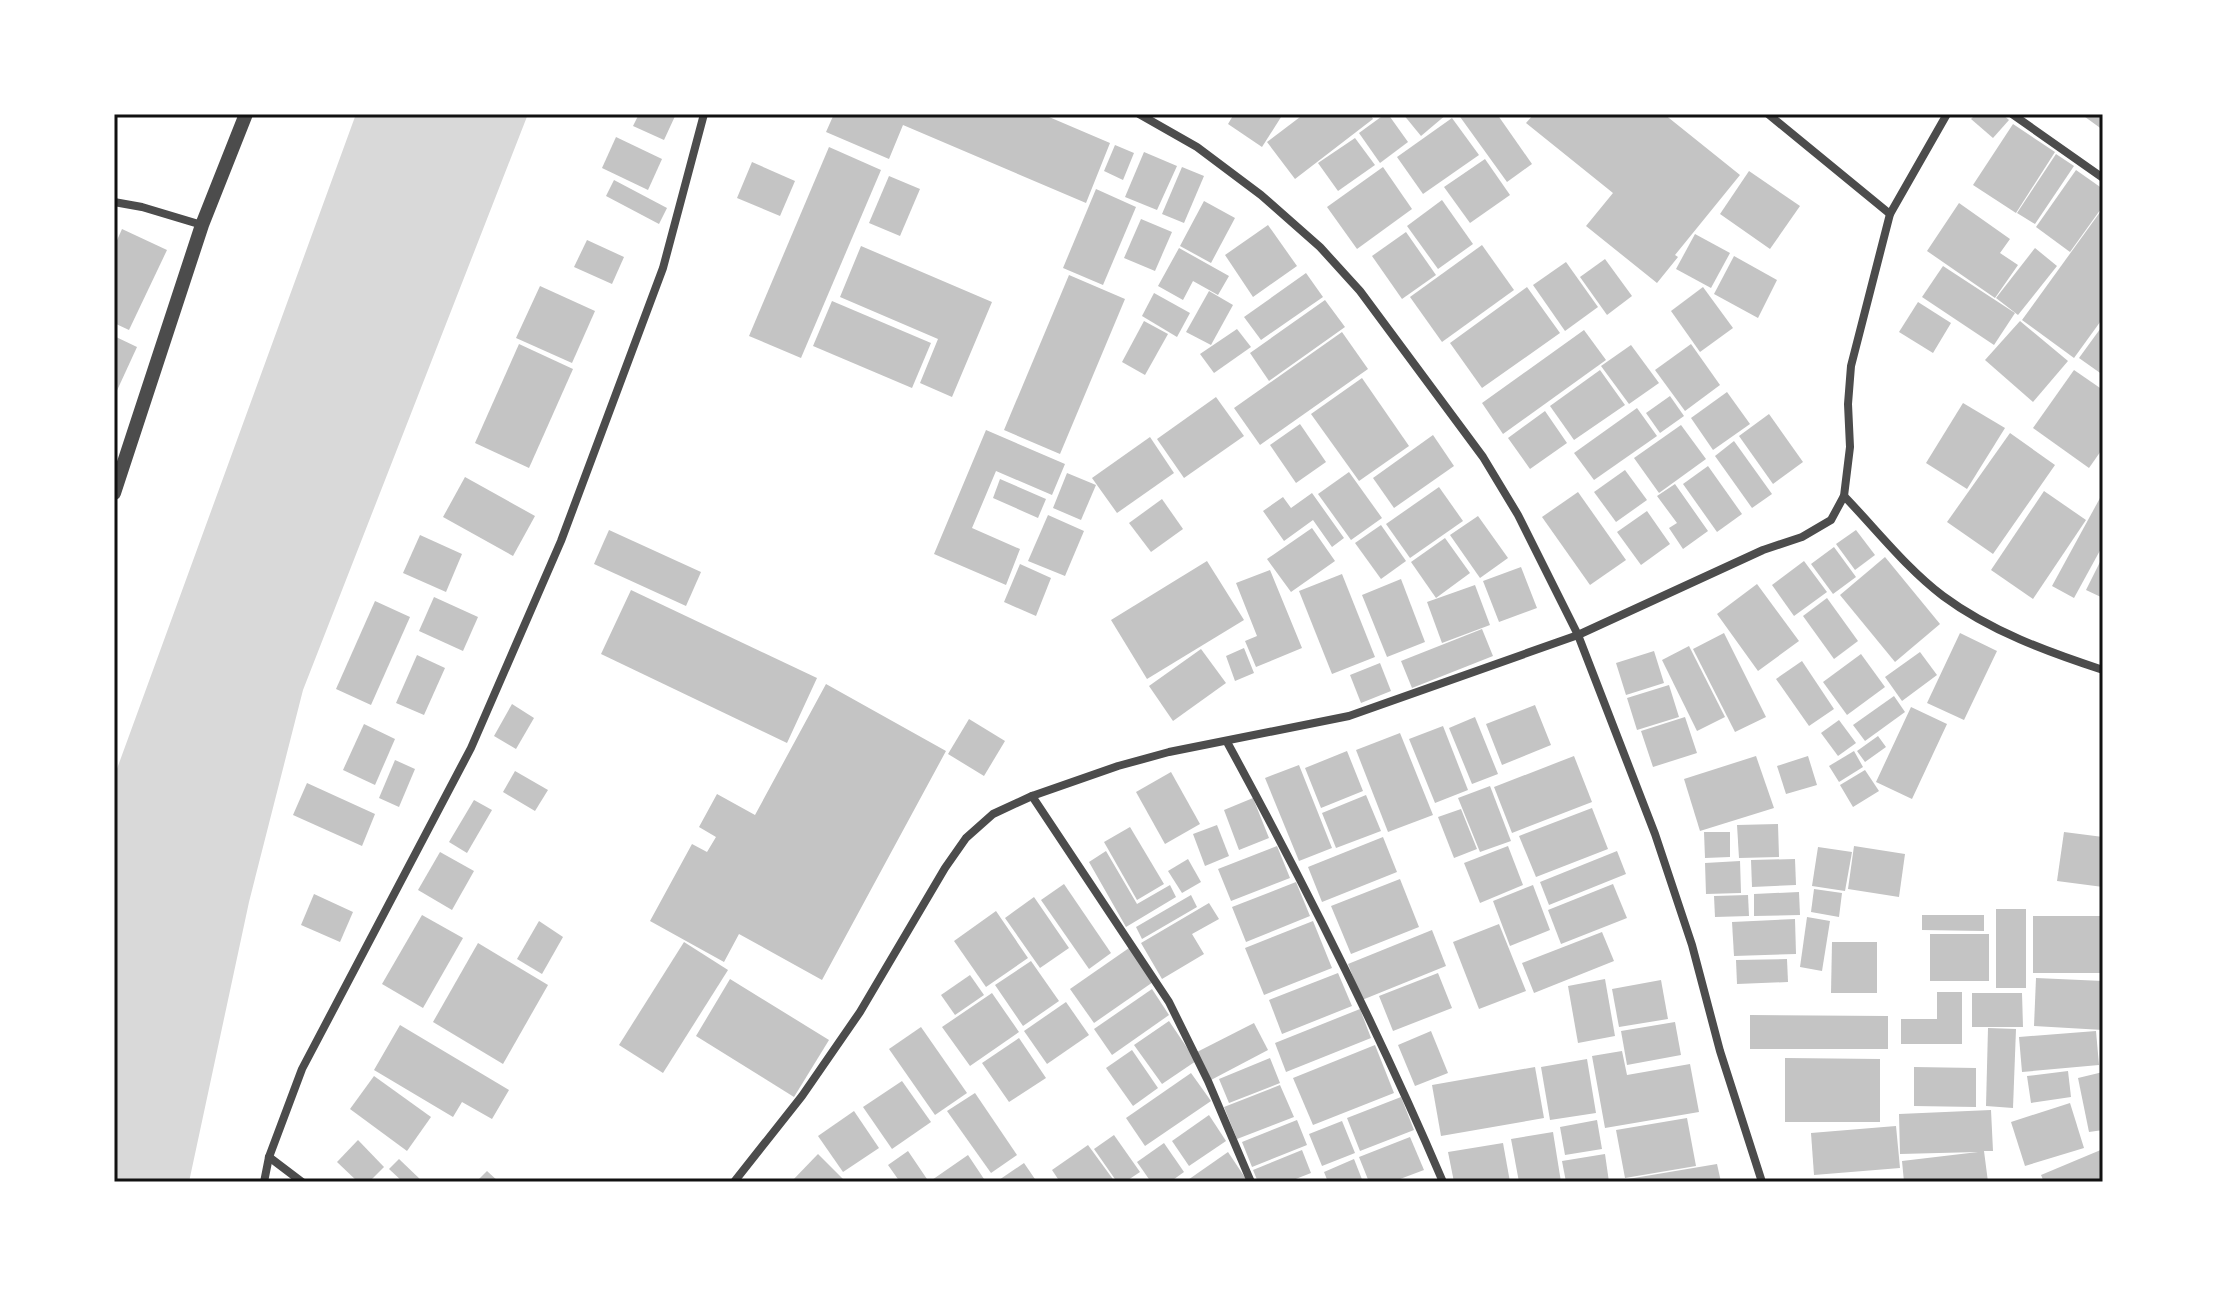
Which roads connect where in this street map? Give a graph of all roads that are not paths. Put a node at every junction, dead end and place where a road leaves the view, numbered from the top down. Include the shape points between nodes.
1 (246, 114) edge
2 (704, 114) edge
3 (1139, 114) edge
4 (1768, 114) edge
5 (1947, 114) edge
6 (2012, 114) edge
7 (2103, 178) edge
8 (114, 202) edge
9 (1890, 214) junction
10 (202, 225) junction
11 (114, 493) edge
12 (1844, 496) junction
13 (1578, 635) junction
14 (2103, 670) edge
15 (1227, 742) junction
16 (1032, 796) junction
17 (269, 1157) junction
18 (264, 1182) edge
19 (302, 1182) edge
20 (734, 1182) edge
21 (1251, 1182) edge
22 (1443, 1182) edge
23 (1762, 1182) edge

1 - 10 street
2 - 17 street via 663,268 561,541 471,748 302,1069
3 - 13 street via 1197,147 1261,195 1360,291 1483,457
4 - 9 street
5 - 9 street
6 - 7 street
8 - 10 street
9 - 12 street via 1851,366
10 - 11 street
12 - 13 street via 1831,520 1802,537
12 - 14 street via 1942,595 2042,650
13 - 15 street via 1349,716
13 - 23 street via 1655,834
15 - 16 street via 1131,762
15 - 22 street via 1403,1087
16 - 20 street via 993,814 966,838 860,1012
16 - 21 street via 1169,1002
17 - 18 street
17 - 19 street

